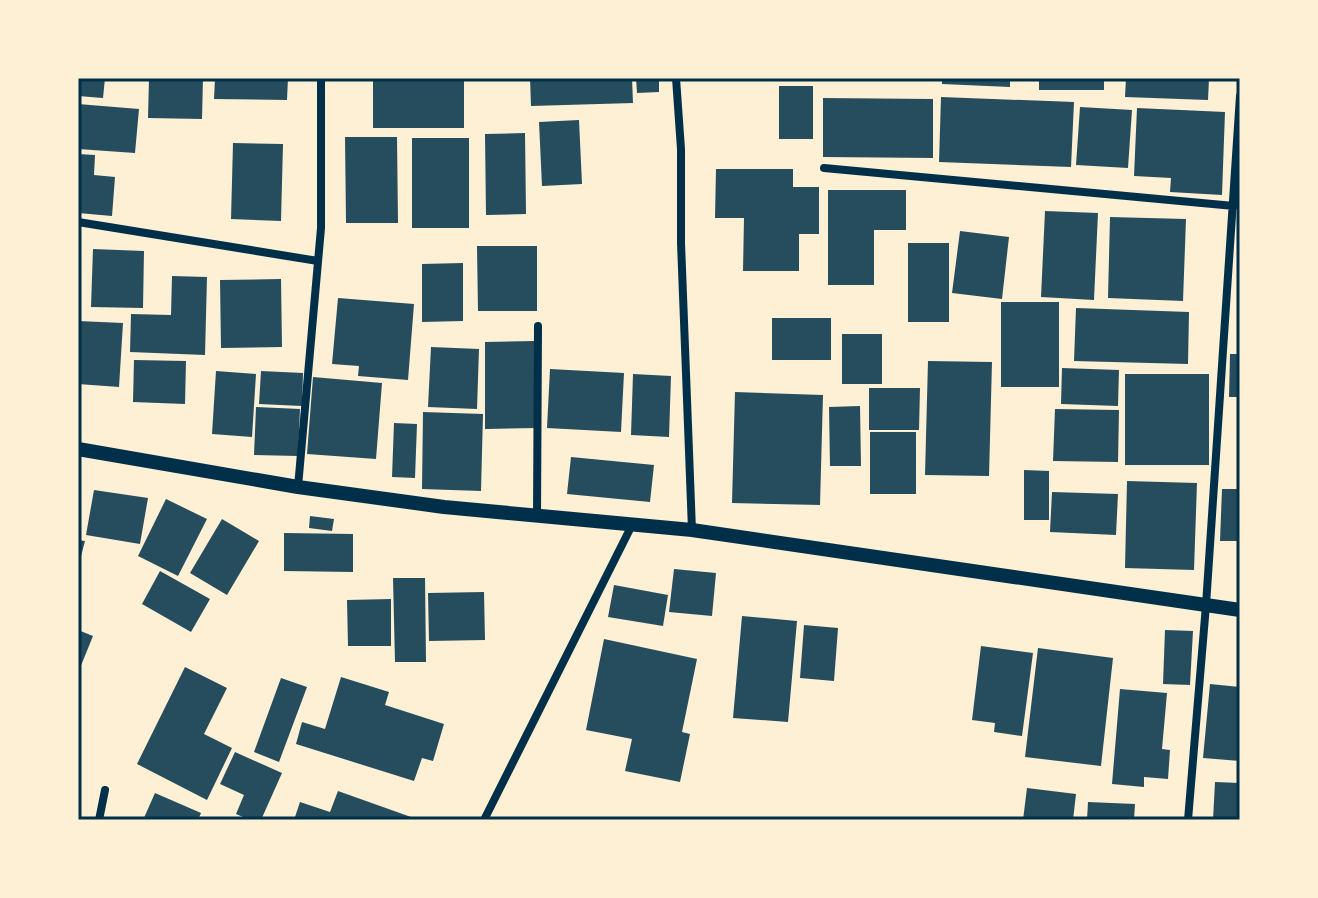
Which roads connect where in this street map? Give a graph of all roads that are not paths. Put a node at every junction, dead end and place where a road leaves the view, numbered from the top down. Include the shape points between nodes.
1 (321, 78) edge
2 (676, 78) edge
3 (1240, 96) edge
4 (824, 168) dead end
5 (1234, 206) junction
6 (78, 222) edge
7 (318, 261) junction
8 (538, 326) dead end
9 (78, 449) edge
10 (298, 487) junction
11 (537, 516) junction
12 (632, 525) junction
13 (692, 530) junction
14 (1206, 605) junction
15 (1240, 610) edge
16 (105, 790) dead end
17 (99, 820) edge
18 (484, 820) edge
19 (1188, 820) edge

1 - 7 street
2 - 13 street
3 - 5 street
4 - 5 street
5 - 14 street
6 - 7 street
7 - 10 street
8 - 11 street
9 - 10 street
10 - 11 street
11 - 12 street
12 - 13 street
12 - 18 street
13 - 14 street
14 - 15 street
14 - 19 street
16 - 17 street

